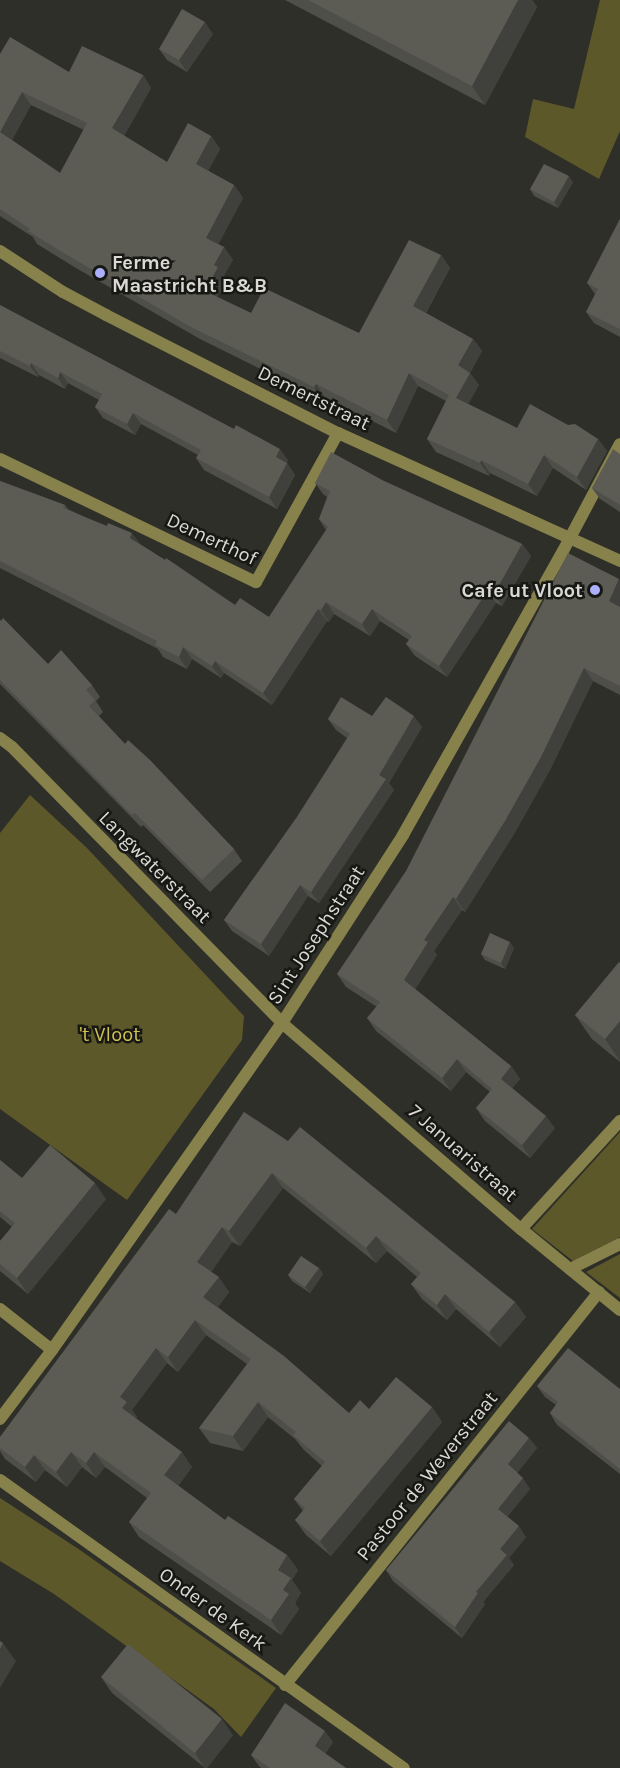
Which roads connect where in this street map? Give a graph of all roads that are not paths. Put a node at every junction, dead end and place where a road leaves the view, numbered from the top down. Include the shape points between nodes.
1 (0, 251) edge
2 (338, 433) junction
3 (620, 444) edge
4 (0, 459) edge
5 (571, 537) junction
6 (620, 561) edge
7 (0, 738) edge
8 (282, 1023) junction
9 (620, 1121) edge
10 (521, 1229) junction
11 (620, 1244) edge
12 (570, 1269) junction
13 (599, 1292) junction
14 (0, 1309) edge
15 (620, 1310) edge
16 (52, 1350) junction
17 (0, 1419) edge
18 (0, 1480) edge
19 (285, 1685) junction
20 (404, 1768) edge

1 - 2 street, Demertstraat via 63,292
2 - 4 street, Demerthof via 256,582
2 - 5 street, Demertstraat
3 - 5 street, Sint Josephstraat
5 - 6 street, Demertstraat
5 - 8 street, Sint Josephstraat via 403,835
7 - 8 street, Langwaterstraat
8 - 10 street, 7 Januaristraat
8 - 16 street, Sint Josephstraat
9 - 10 street
10 - 12 street, 7 Januaristraat
11 - 12 street
12 - 13 street, 7 Januaristraat
13 - 15 street, 7 Januaristraat
13 - 19 street, Pastoor de Weverstraat
14 - 16 street
16 - 17 street, Sint Josephstraat
18 - 19 street, Onder de Kerk
19 - 20 street, Onder de Kerk

